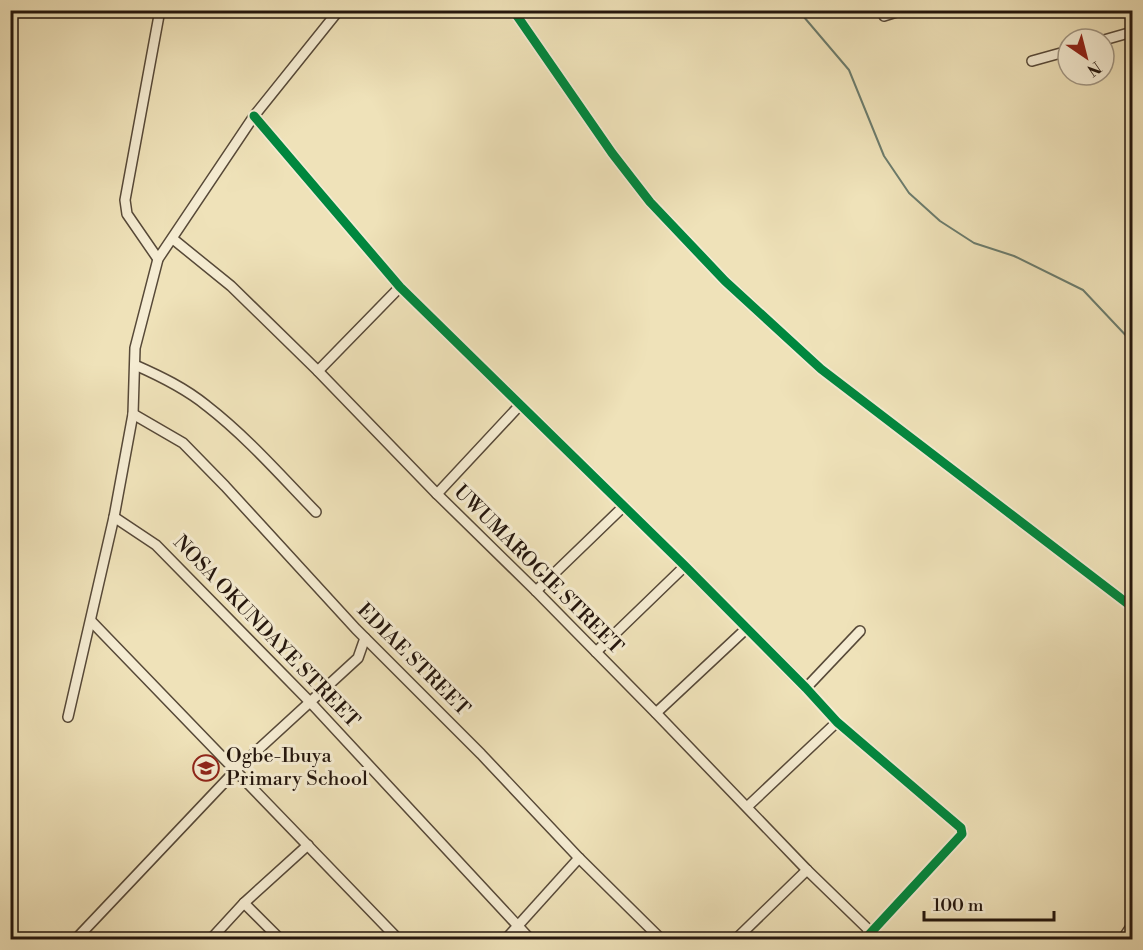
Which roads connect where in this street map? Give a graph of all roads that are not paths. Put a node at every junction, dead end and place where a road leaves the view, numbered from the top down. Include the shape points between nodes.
1 (160, 10) edge
2 (339, 10) edge
3 (513, 10) edge
4 (903, 10) edge
5 (884, 16) dead end
6 (1132, 32) edge
7 (1116, 37) edge
8 (1056, 54) edge
9 (1032, 61) dead end
10 (254, 116) junction
11 (173, 239) junction
12 (159, 259) junction
13 (400, 287) junction
14 (135, 365) junction
15 (318, 371) junction
16 (520, 405) junction
17 (133, 414) junction
18 (436, 494) junction
19 (624, 506) junction
20 (316, 512) dead end
21 (114, 517) junction
22 (685, 566) junction
23 (536, 591) junction
24 (1132, 607) edge
25 (91, 621) junction
26 (747, 628) junction
27 (860, 631) dead end
28 (365, 638) junction
29 (596, 652) junction
30 (806, 688) junction
31 (311, 702) junction
32 (656, 713) junction
33 (68, 717) dead end
34 (837, 722) junction
35 (236, 770) junction
36 (747, 807) junction
37 (308, 845) junction
38 (579, 858) junction
39 (807, 870) junction
40 (244, 903) junction
41 (1132, 925) edge
42 (518, 926) junction
43 (868, 936) edge
44 (75, 939) edge
45 (210, 939) edge
46 (281, 939) edge
47 (399, 939) edge
48 (505, 939) edge
49 (531, 939) edge
50 (662, 939) edge
51 (735, 939) edge
52 (1122, 939) edge

1 - 12 street via 125,200 127,214
2 - 10 street
3 - 24 street via 650,202 725,281 821,369
4 - 5 street
6 - 7 street
8 - 9 street
10 - 11 street
10 - 13 street
11 - 12 street
11 - 15 street, UWUMAROGIE STREET via 231,286
12 - 14 street via 135,348
13 - 15 street
13 - 16 street
14 - 17 street
14 - 20 street via 165,378 207,406
15 - 18 street, UWUMAROGIE STREET
16 - 18 street
16 - 19 street
17 - 21 street
17 - 28 street, EDIAE STREET via 183,443
18 - 23 street, UWUMAROGIE STREET
19 - 22 street
19 - 23 street
21 - 25 street
21 - 31 street, NOSA OKUNDAYE STREET via 156,545
22 - 26 street
22 - 29 street
23 - 29 street, UWUMAROGIE STREET
25 - 33 street
25 - 35 street
26 - 30 street
26 - 32 street
27 - 30 street
28 - 31 street via 358,657
28 - 38 street, EDIAE STREET
29 - 32 street, UWUMAROGIE STREET
30 - 34 street
31 - 35 street
31 - 42 street, NOSA OKUNDAYE STREET
32 - 36 street, UWUMAROGIE STREET
34 - 36 street
34 - 43 street via 957,825 962,834
35 - 37 street
35 - 44 street
36 - 39 street, UWUMAROGIE STREET
37 - 40 street
37 - 47 street
38 - 42 street
38 - 50 street, EDIAE STREET
39 - 43 street, UWUMAROGIE STREET
39 - 51 street
40 - 45 street
40 - 46 street
41 - 52 street
42 - 48 street
42 - 49 street, NOSA OKUNDAYE STREET

